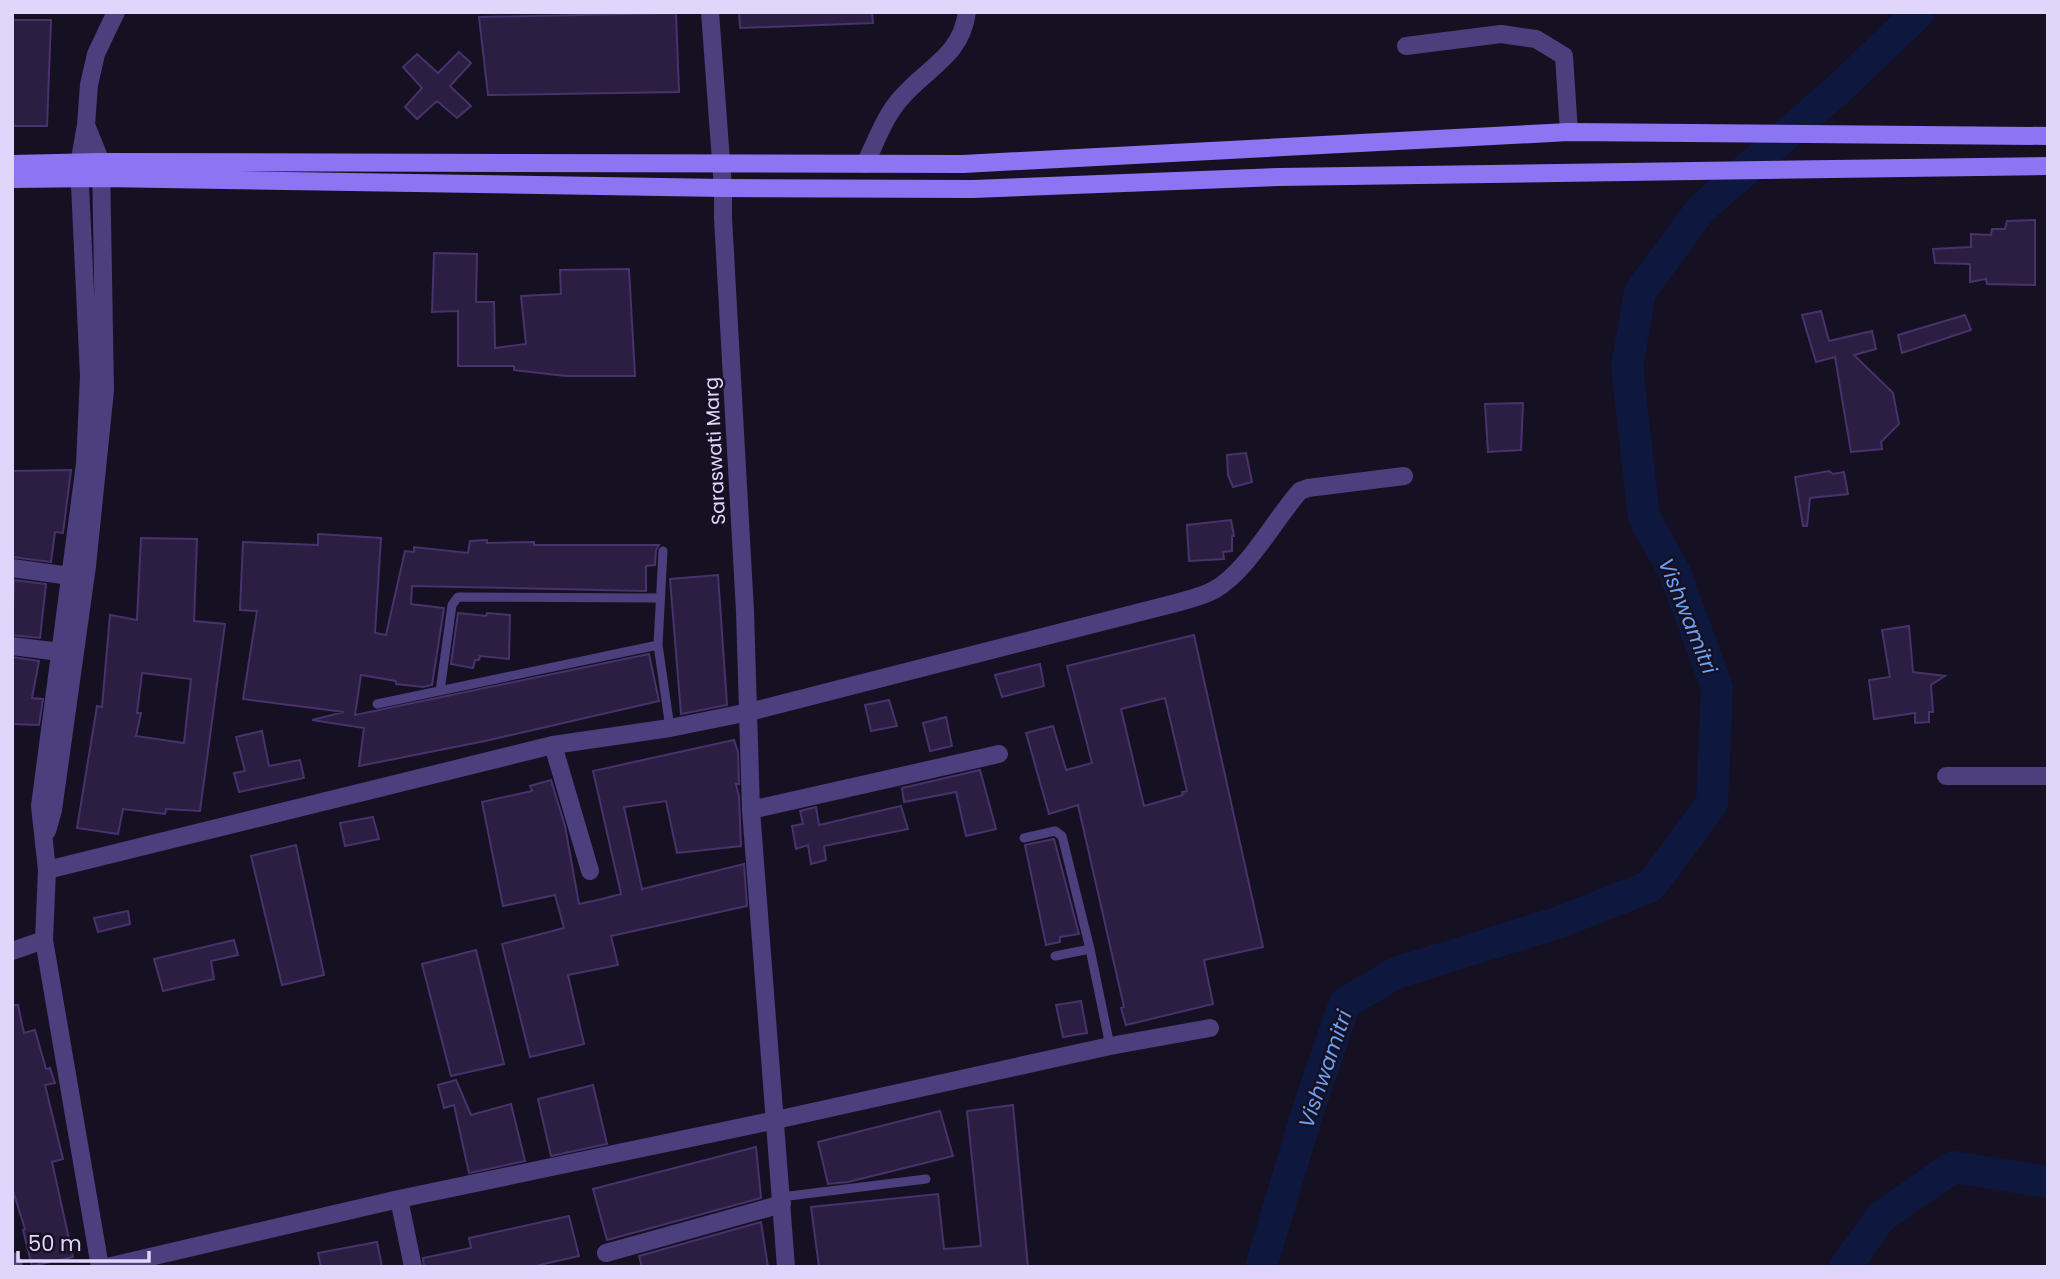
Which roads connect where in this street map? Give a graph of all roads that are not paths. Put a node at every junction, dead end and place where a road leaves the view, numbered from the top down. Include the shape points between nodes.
1 (116, 12) edge
2 (710, 12) edge
3 (967, 12) edge
4 (1406, 46) dead end
5 (86, 125) junction
6 (1569, 132) junction
7 (2018, 135) junction
8 (2048, 136) edge
9 (722, 163) junction
10 (12, 164) edge
11 (865, 164) junction
12 (2048, 166) edge
13 (2016, 167) junction
14 (102, 170) junction
15 (79, 171) junction
16 (12, 179) edge
17 (723, 188) junction
18 (1404, 476) dead end
19 (663, 551) dead end
20 (12, 568) edge
21 (70, 576) junction
22 (659, 598) junction
23 (658, 645) junction
24 (12, 646) edge
25 (60, 652) junction
26 (440, 691) junction
27 (377, 704) dead end
28 (749, 712) junction
29 (670, 728) junction
30 (553, 745) junction
31 (999, 754) dead end
32 (1946, 776) dead end
33 (2048, 776) edge
34 (751, 810) junction
35 (1024, 838) dead end
36 (44, 841) junction
37 (47, 870) junction
38 (590, 871) dead end
39 (44, 940) junction
40 (1090, 949) junction
41 (12, 951) edge
42 (1055, 957) dead end
43 (1210, 1028) dead end
44 (1110, 1046) junction
45 (776, 1120) junction
46 (926, 1179) dead end
47 (398, 1199) junction
48 (781, 1201) junction
49 (606, 1253) dead end
50 (12, 1261) edge
51 (14, 1267) edge
52 (100, 1267) edge
53 (107, 1267) edge
54 (413, 1267) edge
55 (786, 1267) edge

1 - 5 street via 96,54
2 - 9 street, Saraswati Marg
3 - 11 street via 957,46 892,109
4 - 6 street via 1501,34 1536,39 1564,56
5 - 14 street
5 - 15 street
6 - 7 main road
6 - 11 main road
7 - 8 main road
7 - 13 main road
9 - 11 main road
9 - 14 main road
9 - 17 street, Saraswati Marg
10 - 15 main road
12 - 13 main road
13 - 17 main road via 1278,177 973,189
14 - 15 main road
14 - 17 main road
14 - 36 street via 105,390 87,566 53,810
15 - 16 main road
15 - 21 street via 89,376 85,464
17 - 28 street, Saraswati Marg
18 - 28 street via 1300,491 1246,561 1212,592
19 - 22 lane
20 - 21 street
21 - 25 street
22 - 23 lane
22 - 26 lane via 458,597 452,605
23 - 26 lane
23 - 29 lane
24 - 25 street
25 - 36 street via 40,806
26 - 27 lane
28 - 29 street
28 - 34 street, Saraswati Marg
29 - 30 street
30 - 37 street
30 - 38 street
31 - 34 street
32 - 33 street
34 - 45 street, Saraswati Marg
35 - 40 lane via 1055,831 1062,836
36 - 37 street
37 - 39 street
39 - 41 street
39 - 52 street
40 - 42 lane
40 - 44 lane
43 - 44 street
44 - 45 street
45 - 47 street
45 - 48 street, Saraswati Marg
46 - 48 lane
47 - 53 street
47 - 54 street
48 - 49 street
48 - 55 street, Saraswati Marg
50 - 51 street

